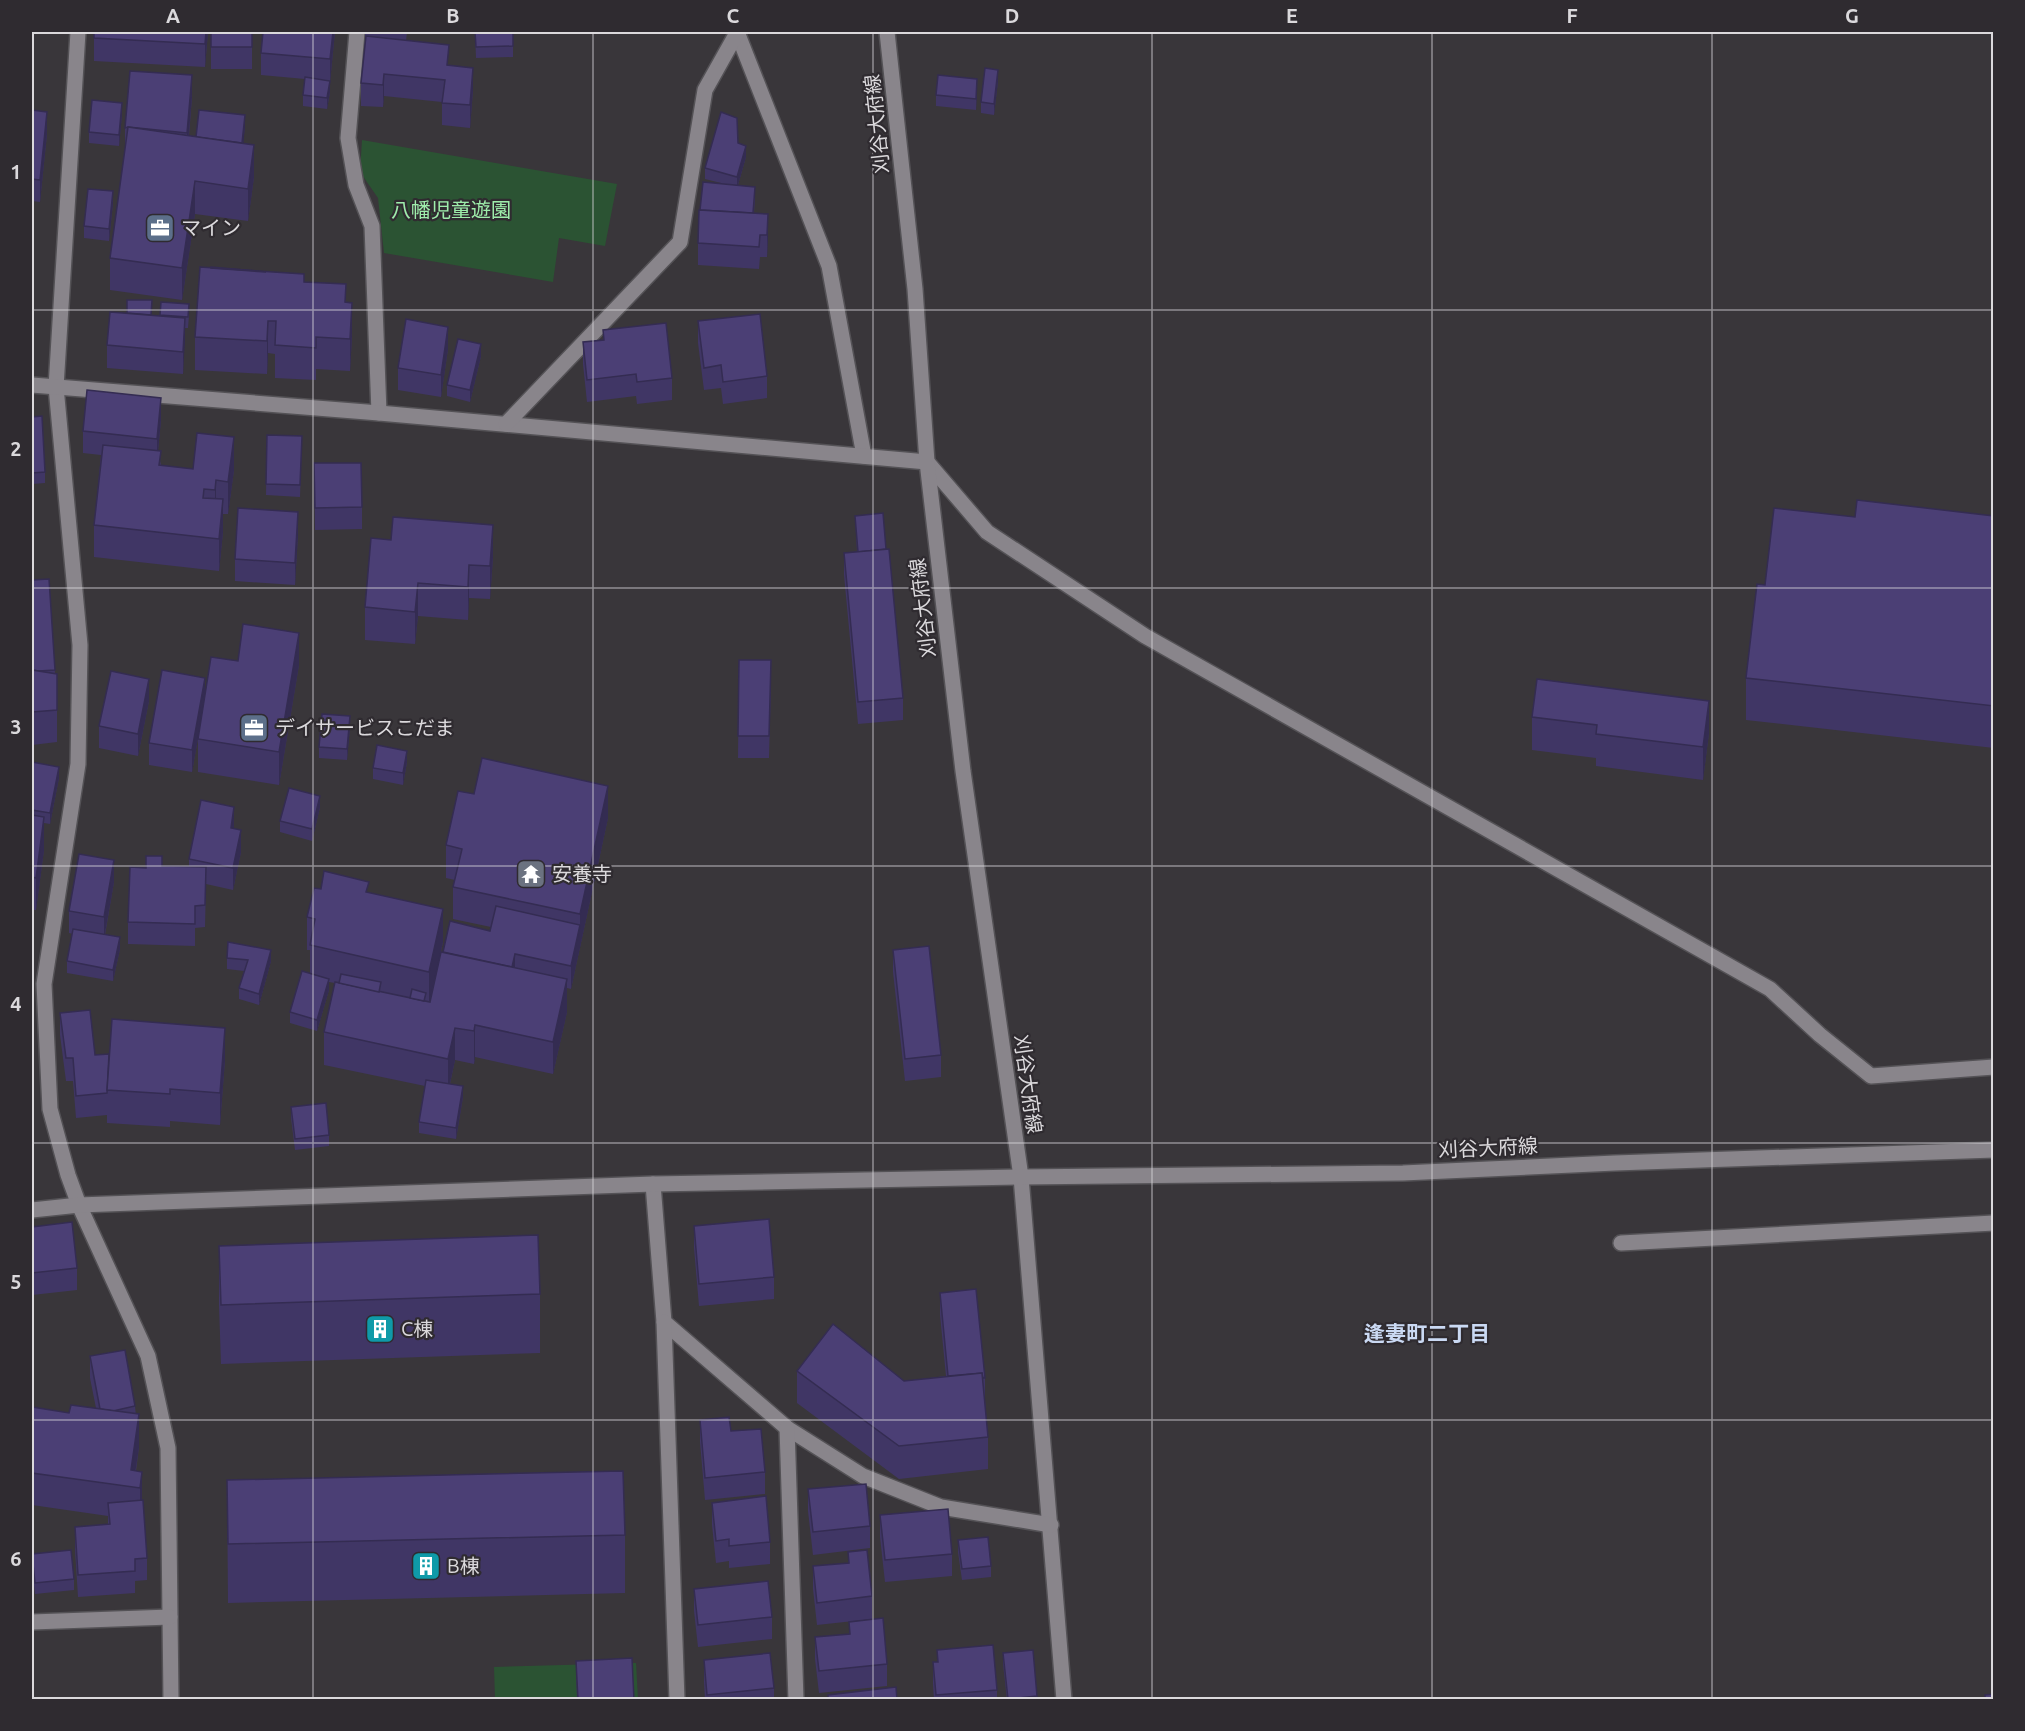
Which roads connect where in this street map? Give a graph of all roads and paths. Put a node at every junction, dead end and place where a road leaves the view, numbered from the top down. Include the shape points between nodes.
1 (78, 32) edge
2 (357, 32) edge
3 (737, 32) edge
4 (887, 32) edge
5 (32, 385) edge
6 (56, 387) junction
7 (379, 413) junction
8 (506, 424) junction
9 (864, 456) junction
10 (927, 462) junction
11 (1994, 1067) edge
12 (1994, 1150) edge
13 (1021, 1177) junction
14 (654, 1184) junction
15 (79, 1205) junction
16 (32, 1210) edge
17 (1994, 1223) edge
18 (1621, 1243) dead end
19 (663, 1322) junction
20 (788, 1428) junction
21 (1051, 1525) junction
22 (170, 1617) junction
23 (32, 1622) edge
24 (171, 1700) edge
25 (677, 1700) edge
26 (796, 1700) edge
27 (1064, 1700) edge

1 - 6 street
2 - 7 street via 348,138 356,184 372,226
3 - 8 street via 705,90 680,243
3 - 9 street via 829,266
4 - 10 street, 刈谷大府線 via 915,289
5 - 6 street
6 - 7 street
6 - 15 street via 80,645 78,764 44,984 50,1109
7 - 8 street
8 - 9 street
9 - 10 street
10 - 11 street via 987,532 1145,636 1770,989 1871,1076
10 - 13 street, 刈谷大府線 via 964,783
12 - 13 street, 刈谷大府線 via 1403,1173
13 - 14 street
13 - 21 street
14 - 15 street
14 - 19 street
15 - 16 street
15 - 22 street via 148,1356 168,1448
17 - 18 street
19 - 20 street
19 - 25 street
20 - 21 street via 863,1476 941,1507
20 - 26 street
21 - 27 street
22 - 23 street
22 - 24 street

